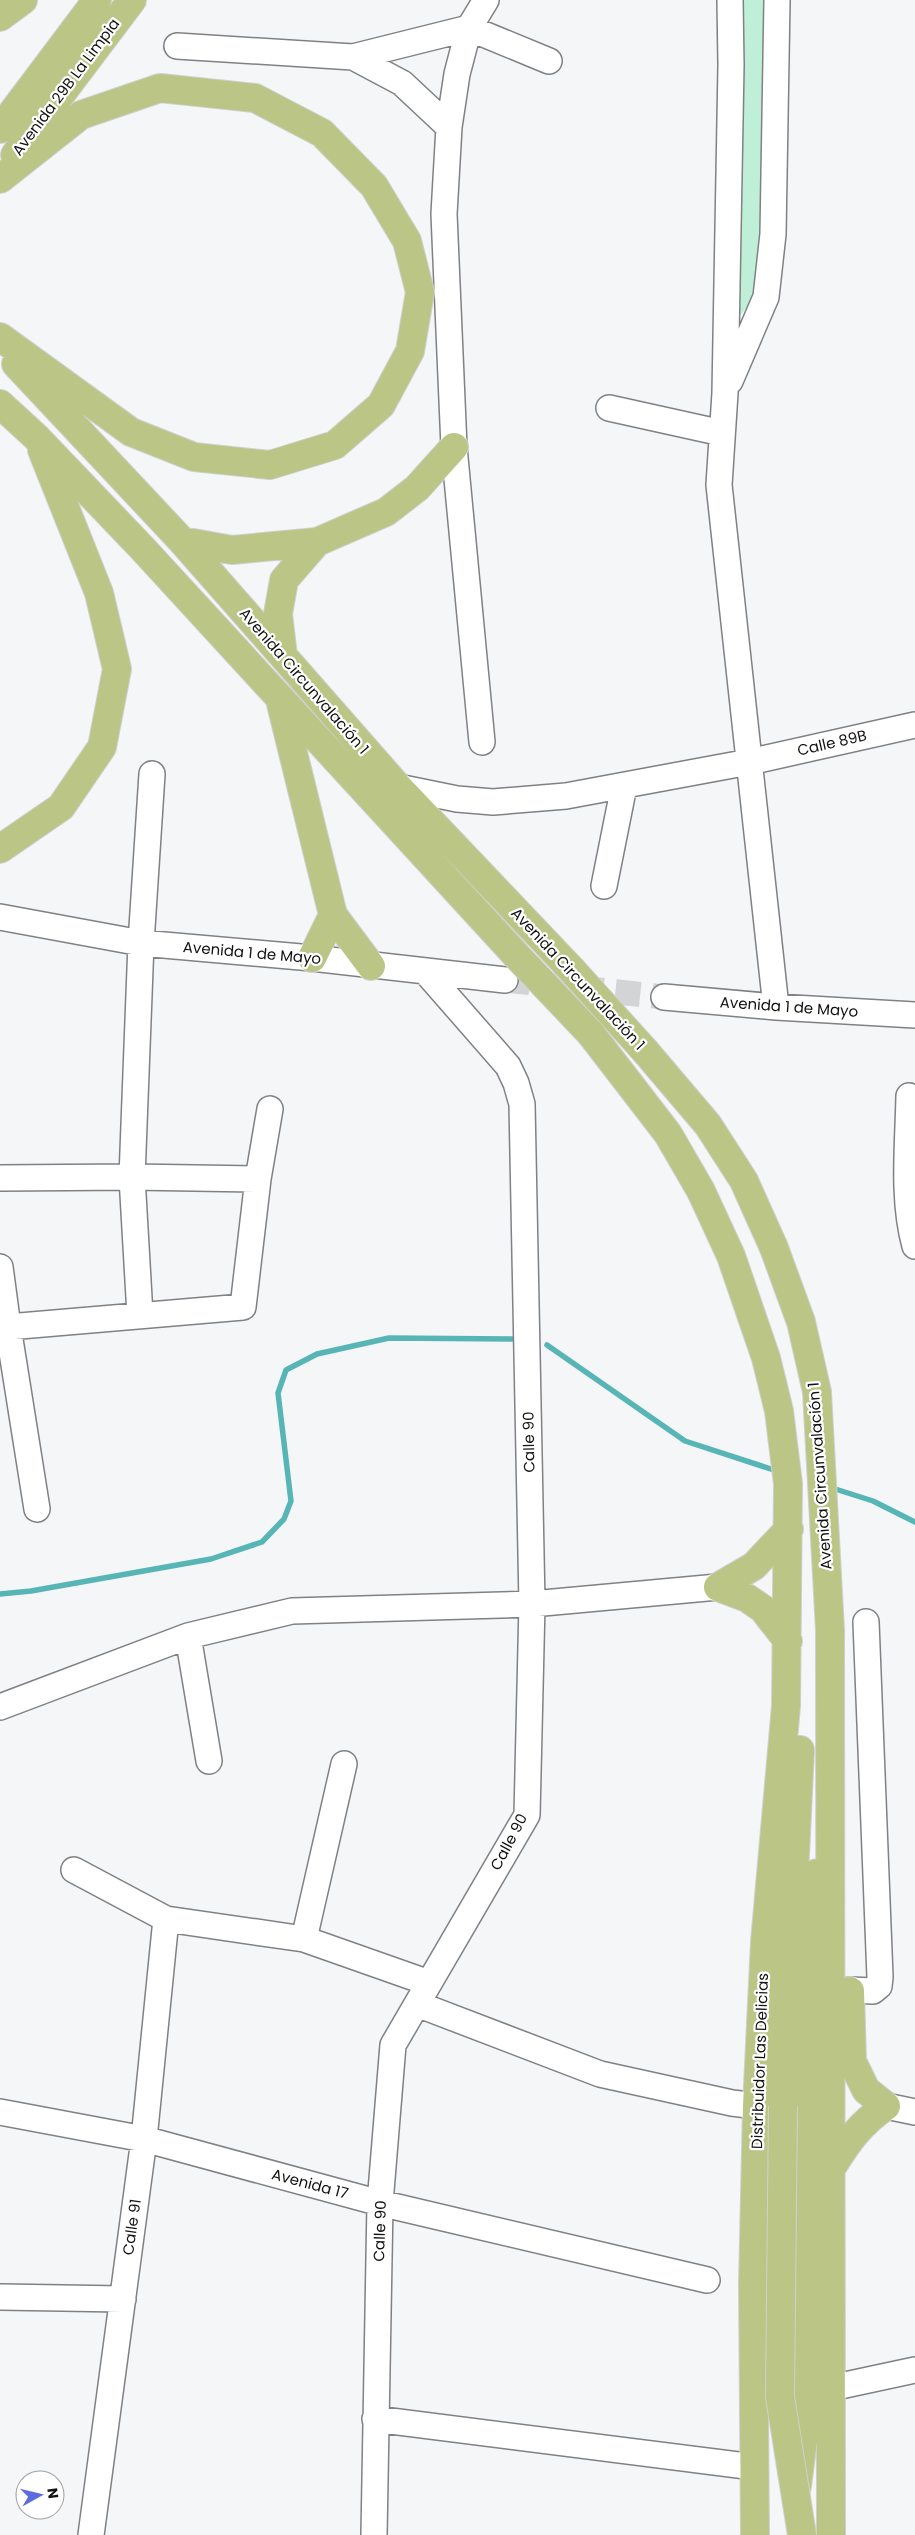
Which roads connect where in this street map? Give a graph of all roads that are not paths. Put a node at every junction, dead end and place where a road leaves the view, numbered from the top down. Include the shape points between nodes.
1 (23, 0) edge
2 (97, 0) edge
3 (132, 0) edge
4 (486, 0) edge
5 (730, 0) edge
6 (777, 0) edge
7 (0, 17) edge
8 (469, 28) junction
9 (177, 46) dead end
10 (353, 57) junction
11 (549, 61) dead end
12 (449, 127) junction
13 (0, 129) edge
14 (0, 174) edge
15 (0, 179) edge
16 (0, 338) edge
17 (0, 347) edge
18 (725, 393) junction
19 (0, 404) edge
20 (609, 408) dead end
21 (722, 433) junction
22 (36, 437) junction
23 (454, 447) junction
24 (182, 541) junction
25 (317, 542) junction
26 (283, 656) junction
27 (280, 700) junction
28 (915, 725) edge
29 (482, 742) dead end
30 (749, 762) junction
31 (152, 774) dead end
32 (624, 786) junction
33 (398, 787) junction
34 (0, 849) edge
35 (604, 886) dead end
36 (334, 915) junction
37 (0, 917) edge
38 (141, 943) junction
39 (312, 958) junction
40 (371, 966) junction
41 (425, 971) junction
42 (505, 980) tunnel mouth
43 (664, 997) tunnel mouth
44 (776, 1007) junction
45 (915, 1015) edge
46 (909, 1096) dead end
47 (270, 1109) dead end
48 (132, 1177) junction
49 (0, 1178) edge
50 (258, 1180) junction
51 (915, 1246) edge
52 (0, 1267) edge
53 (140, 1314) junction
54 (8, 1327) junction
55 (37, 1509) dead end
56 (789, 1530) junction
57 (718, 1587) junction
58 (788, 1587) junction
59 (532, 1604) junction
60 (866, 1622) dead end
61 (188, 1636) junction
62 (788, 1641) junction
63 (0, 1707) edge
64 (209, 1761) dead end
65 (831, 1762) junction
66 (344, 1764) dead end
67 (74, 1870) dead end
68 (166, 1919) junction
69 (304, 1939) junction
70 (850, 1990) junction
71 (423, 1993) junction
72 (770, 2106) junction
73 (886, 2106) junction
74 (0, 2112) edge
75 (915, 2112) edge
76 (144, 2139) junction
77 (832, 2167) junction
78 (380, 2203) junction
79 (707, 2280) dead end
80 (0, 2297) edge
81 (123, 2298) junction
82 (915, 2370) edge
83 (831, 2388) junction
84 (375, 2418) junction
85 (754, 2467) junction
86 (91, 2535) edge
87 (374, 2535) edge
88 (755, 2535) edge
89 (791, 2535) edge
90 (802, 2535) edge
91 (831, 2535) edge

1 - 7 main road
2 - 13 main road
3 - 14 main road, Avenida 29B La Limpia
4 - 8 street
5 - 18 street
6 - 18 street via 773,234 766,297
8 - 10 street
8 - 11 street
8 - 12 street via 457,74
9 - 10 street
10 - 12 street via 402,82
12 - 23 street via 444,214
15 - 16 main road via 81,115 160,88 255,98 322,133 374,186 407,242 420,292 410,351 381,405 335,445 270,465 194,457 130,432
17 - 24 main road, Avenida Circunvalación 1
18 - 21 street
19 - 22 main road, Avenida Circunvalación 1
20 - 21 street
21 - 30 street via 719,485
22 - 27 main road, Avenida Circunvalación 1
22 - 34 main road via 99,593 117,669 102,746 62,807
23 - 25 main road via 417,488 386,512
23 - 29 street
24 - 25 main road via 232,550
24 - 26 main road, Avenida Circunvalación 1
25 - 26 main road via 284,580 278,614
26 - 33 main road, Avenida Circunvalación 1
27 - 36 main road
27 - 56 main road, Avenida Circunvalación 1, bridge via 591,1034 668,1134 701,1191 731,1256 766,1358 779,1411 787,1473
28 - 30 street, Calle 89B
30 - 32 street, Calle 89B
30 - 44 street
31 - 38 street
32 - 33 street, Calle 89B via 566,796 493,802 457,799
32 - 35 street
33 - 65 main road, Avenida Circunvalación 1, bridge via 572,970 708,1125 744,1181 774,1248 801,1322 817,1392 830,1630
36 - 39 main road
36 - 40 main road
37 - 38 street, Avenida 1 de Mayo
38 - 39 street, Avenida 1 de Mayo
38 - 48 street
39 - 40 street, Avenida 1 de Mayo
40 - 41 street, Avenida 1 de Mayo
41 - 42 street, Avenida 1 de Mayo
41 - 59 street, Calle 90 via 508,1066 522,1104
43 - 44 street, Avenida 1 de Mayo
44 - 45 street, Avenida 1 de Mayo
46 - 51 street via 907,1168
47 - 50 street
48 - 49 street
48 - 50 street
48 - 53 street
50 - 53 street via 243,1307
52 - 54 street
53 - 54 street
54 - 55 street
56 - 57 main road via 754,1566
56 - 58 main road, Avenida Circunvalación 1
57 - 59 street
57 - 62 main road via 747,1598 763,1609
58 - 62 main road, Distribuidor Las Delicias
58 - 72 main road via 803,1703
59 - 61 street via 292,1610
59 - 71 street, Calle 90 via 527,1815
60 - 70 street via 880,1977 879,1986 873,1991
61 - 63 street
61 - 64 street
62 - 72 main road, Distribuidor Las Delicias via 786,1706 765,1942
65 - 70 main road
65 - 77 main road
65 - 89 main road via 812,1911 809,2393
66 - 69 street
67 - 68 street
68 - 69 street
68 - 76 street, Calle 91
69 - 71 street
70 - 73 main road via 852,2061 866,2090
71 - 72 street via 600,2074 732,2103
71 - 78 street, Calle 90 via 393,2044
72 - 85 main road, Distribuidor Las Delicias via 753,2284
72 - 90 main road, bridge via 780,2397
73 - 75 street
73 - 77 main road via 865,2120
74 - 76 street, Avenida 17
76 - 78 street, Avenida 17
76 - 81 street, Calle 91
77 - 83 main road
78 - 79 street, Avenida 17
78 - 84 street, Calle 90
80 - 81 street
81 - 86 street, Calle 91
82 - 83 street
83 - 91 main road
84 - 85 street
84 - 87 street, Calle 90
85 - 88 main road, Distribuidor Las Delicias

